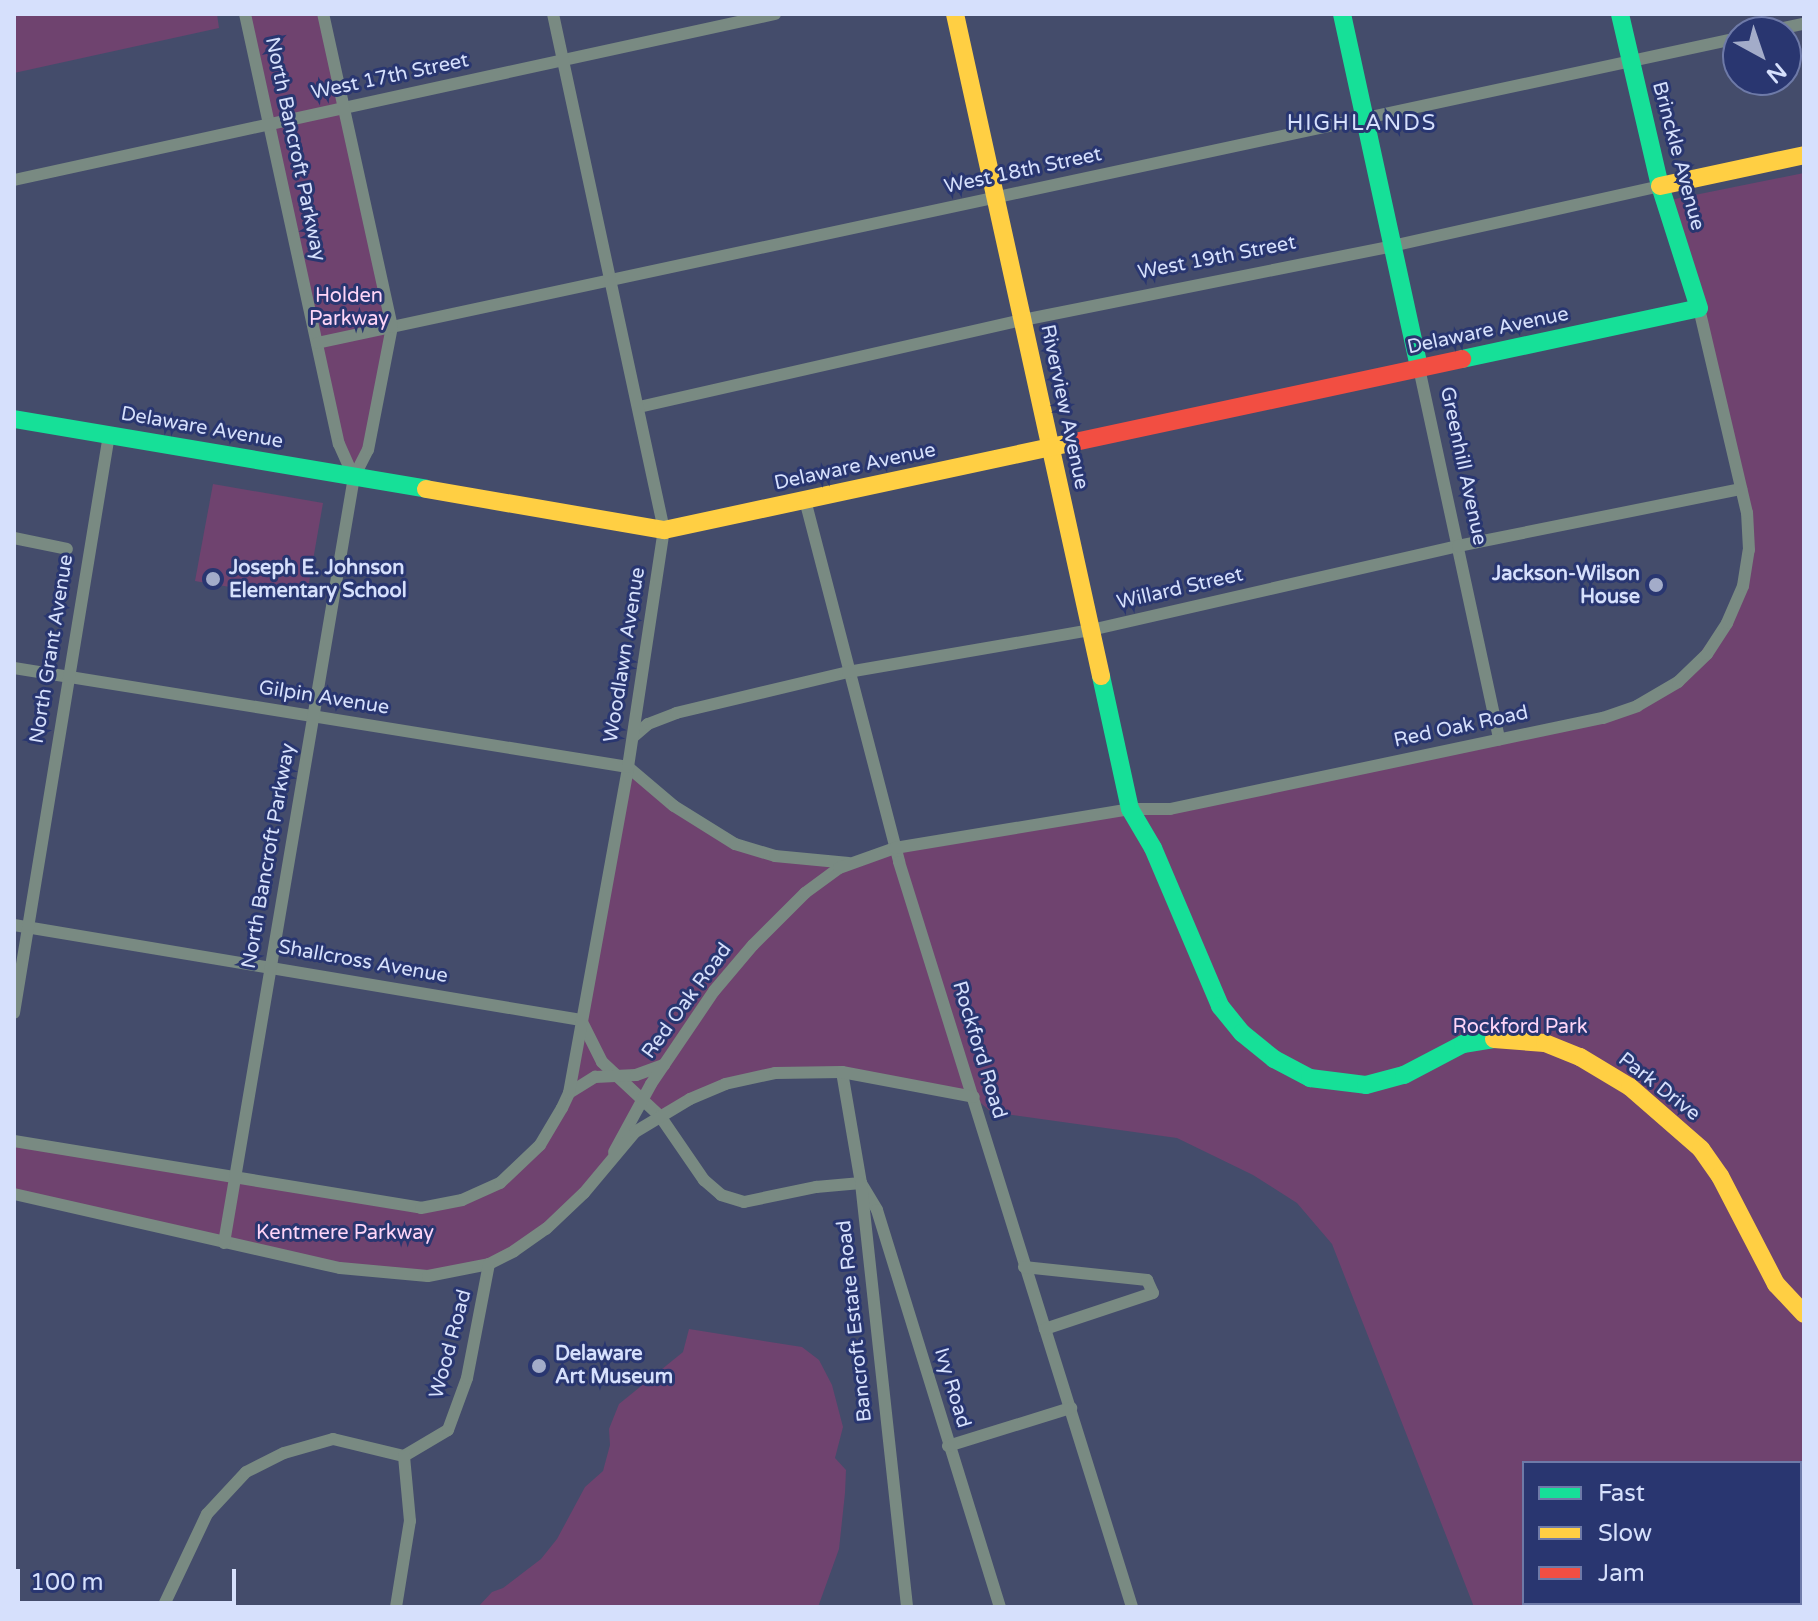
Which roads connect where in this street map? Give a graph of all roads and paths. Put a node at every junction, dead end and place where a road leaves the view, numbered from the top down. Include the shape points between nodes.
1 (245, 14) edge
2 (323, 14) edge
3 (553, 14) edge
4 (775, 14) edge
5 (955, 14) edge
6 (1342, 14) edge
7 (1620, 14) edge
8 (1722, 41) edge
9 (564, 60) junction
10 (1631, 61) junction
11 (344, 108) junction
12 (1365, 118) junction
13 (270, 124) junction
14 (1804, 155) edge
15 (14, 180) edge
16 (1660, 186) junction
17 (996, 197) junction
18 (1392, 246) junction
19 (612, 280) junction
20 (1699, 308) junction
21 (1023, 320) junction
22 (392, 327) junction
23 (317, 343) junction
24 (1419, 368) junction
25 (639, 407) junction
26 (14, 419) edge
27 (109, 435) junction
28 (1051, 447) junction
29 (354, 477) junction
30 (1741, 489) junction
31 (805, 500) junction
32 (664, 530) junction
33 (14, 538) edge
34 (1458, 546) junction
35 (67, 549) dead end
36 (1091, 630) junction
37 (14, 668) edge
38 (848, 672) junction
39 (67, 676) junction
40 (314, 716) junction
41 (633, 737) junction
42 (1499, 739) junction
43 (628, 767) junction
44 (1130, 809) junction
45 (895, 848) junction
46 (852, 863) junction
47 (14, 925) edge
48 (28, 927) junction
49 (271, 966) junction
50 (14, 1013) edge
51 (581, 1020) junction
52 (664, 1065) junction
53 (842, 1072) junction
54 (614, 1075) junction
55 (569, 1093) junction
56 (974, 1097) junction
57 (643, 1098) junction
58 (660, 1116) junction
59 (14, 1141) edge
60 (614, 1152) junction
61 (235, 1179) junction
62 (861, 1183) junction
63 (14, 1194) edge
64 (224, 1243) junction
65 (489, 1264) junction
66 (1024, 1267) junction
67 (1804, 1314) edge
68 (1045, 1329) junction
69 (1071, 1408) junction
70 (948, 1446) junction
71 (404, 1456) junction
72 (163, 1607) edge
73 (396, 1607) edge
74 (907, 1607) edge
75 (1000, 1607) edge
76 (1132, 1607) edge

1 - 13 street, North Bancroft Parkway
2 - 11 street, North Bancroft Parkway
3 - 9 street, Woodlawn Avenue
4 - 9 street, West 17th Street
5 - 17 street, Riverview Avenue
6 - 12 street, Greenhill Avenue
7 - 10 street, Brinckle Avenue
8 - 10 street, West 18th Street
9 - 11 street, West 17th Street
9 - 19 street, Woodlawn Avenue
10 - 12 street, West 18th Street
10 - 16 street, Brinckle Avenue
11 - 13 street, West 17th Street
11 - 22 street, North Bancroft Parkway
12 - 17 street, West 18th Street
12 - 18 street, Greenhill Avenue
13 - 15 street, West 17th Street
13 - 23 street, North Bancroft Parkway
14 - 16 street, West 19th Street
16 - 18 street, West 19th Street
16 - 20 street, Brinckle Avenue
17 - 19 street, West 18th Street
17 - 21 street, Riverview Avenue
18 - 21 street, West 19th Street
18 - 24 street, Greenhill Avenue
19 - 22 street, West 18th Street
19 - 25 street, Woodlawn Avenue
20 - 24 street, Delaware Avenue
20 - 30 street, Red Oak Road
21 - 25 street, West 19th Street
21 - 28 street, Riverview Avenue
22 - 23 street, West 18th Street
22 - 29 street, North Bancroft Parkway via 370,439
23 - 29 street, North Bancroft Parkway via 339,444
24 - 28 street, Delaware Avenue
24 - 34 street, Greenhill Avenue
25 - 32 street, Woodlawn Avenue
26 - 27 street, Delaware Avenue
27 - 29 street, Delaware Avenue
27 - 39 street, North Grant Avenue
28 - 31 street, Delaware Avenue
28 - 36 street, Riverview Avenue
29 - 32 street, Delaware Avenue
29 - 40 street, North Bancroft Parkway
30 - 34 street, Willard Street
30 - 42 street, Red Oak Road via 1749,531 1743,586 1718,639 1694,669 1661,694 1620,713
31 - 32 street, Delaware Avenue
31 - 38 street, Rockford Road
32 - 41 street, Woodlawn Avenue
33 - 35 street
34 - 36 street, Willard Street
34 - 42 street, Greenhill Avenue
36 - 38 street, Willard Street
36 - 44 street, Riverview Avenue
37 - 39 street, Gilpin Avenue
38 - 41 street, Willard Street via 676,713 648,724
38 - 45 street, Rockford Road
39 - 40 street, Gilpin Avenue
39 - 48 street, North Grant Avenue
40 - 43 street, Gilpin Avenue
40 - 49 street, North Bancroft Parkway
41 - 43 street, Woodlawn Avenue
42 - 44 street, Red Oak Road via 1170,809
43 - 46 street, Red Oak Road via 674,806 735,844 775,856
43 - 51 street, Woodlawn Avenue
44 - 45 street, Red Oak Road
44 - 67 street, Park Drive via 1153,848 1220,1006 1274,1059 1310,1078 1366,1085 1404,1075 1478,1040 1527,1040 1580,1057 1630,1087 1701,1149 1776,1284
45 - 46 street, Red Oak Road
45 - 56 street, Rockford Road
46 - 52 street, Red Oak Road via 805,893 753,945
47 - 48 street, Shallcross Avenue
48 - 49 street, Shallcross Avenue
48 - 50 street, North Grant Avenue
49 - 51 street, Shallcross Avenue
49 - 61 street, North Bancroft Parkway
51 - 54 street
51 - 55 street, Woodlawn Avenue
52 - 54 street via 647,1073
52 - 57 street, Red Oak Road
53 - 56 street
53 - 58 street via 748,1078
53 - 62 street, Bancroft Estate Road
54 - 55 street via 595,1077
54 - 57 street
55 - 61 street, Woodlawn Avenue via 540,1145 500,1183 462,1200 403,1207
56 - 66 street, Rockford Road
57 - 58 street
57 - 60 street, Red Oak Road
58 - 60 street
58 - 62 street via 704,1180 721,1195 744,1202
59 - 61 street
60 - 65 street via 584,1193 546,1229
61 - 64 street, North Bancroft Parkway
62 - 70 street, Ivy Road via 877,1210
62 - 74 street, Bancroft Estate Road
63 - 64 street
64 - 65 street via 340,1268 410,1276
65 - 71 street, Wood Road via 467,1378 448,1430
66 - 68 street, Rockford Road
66 - 68 street via 1147,1280 1153,1293
68 - 69 street, Rockford Road
69 - 70 street
69 - 76 street, Rockford Road
70 - 75 street, Ivy Road
71 - 72 street via 333,1439 284,1453 246,1472 207,1514
71 - 73 street via 410,1521

